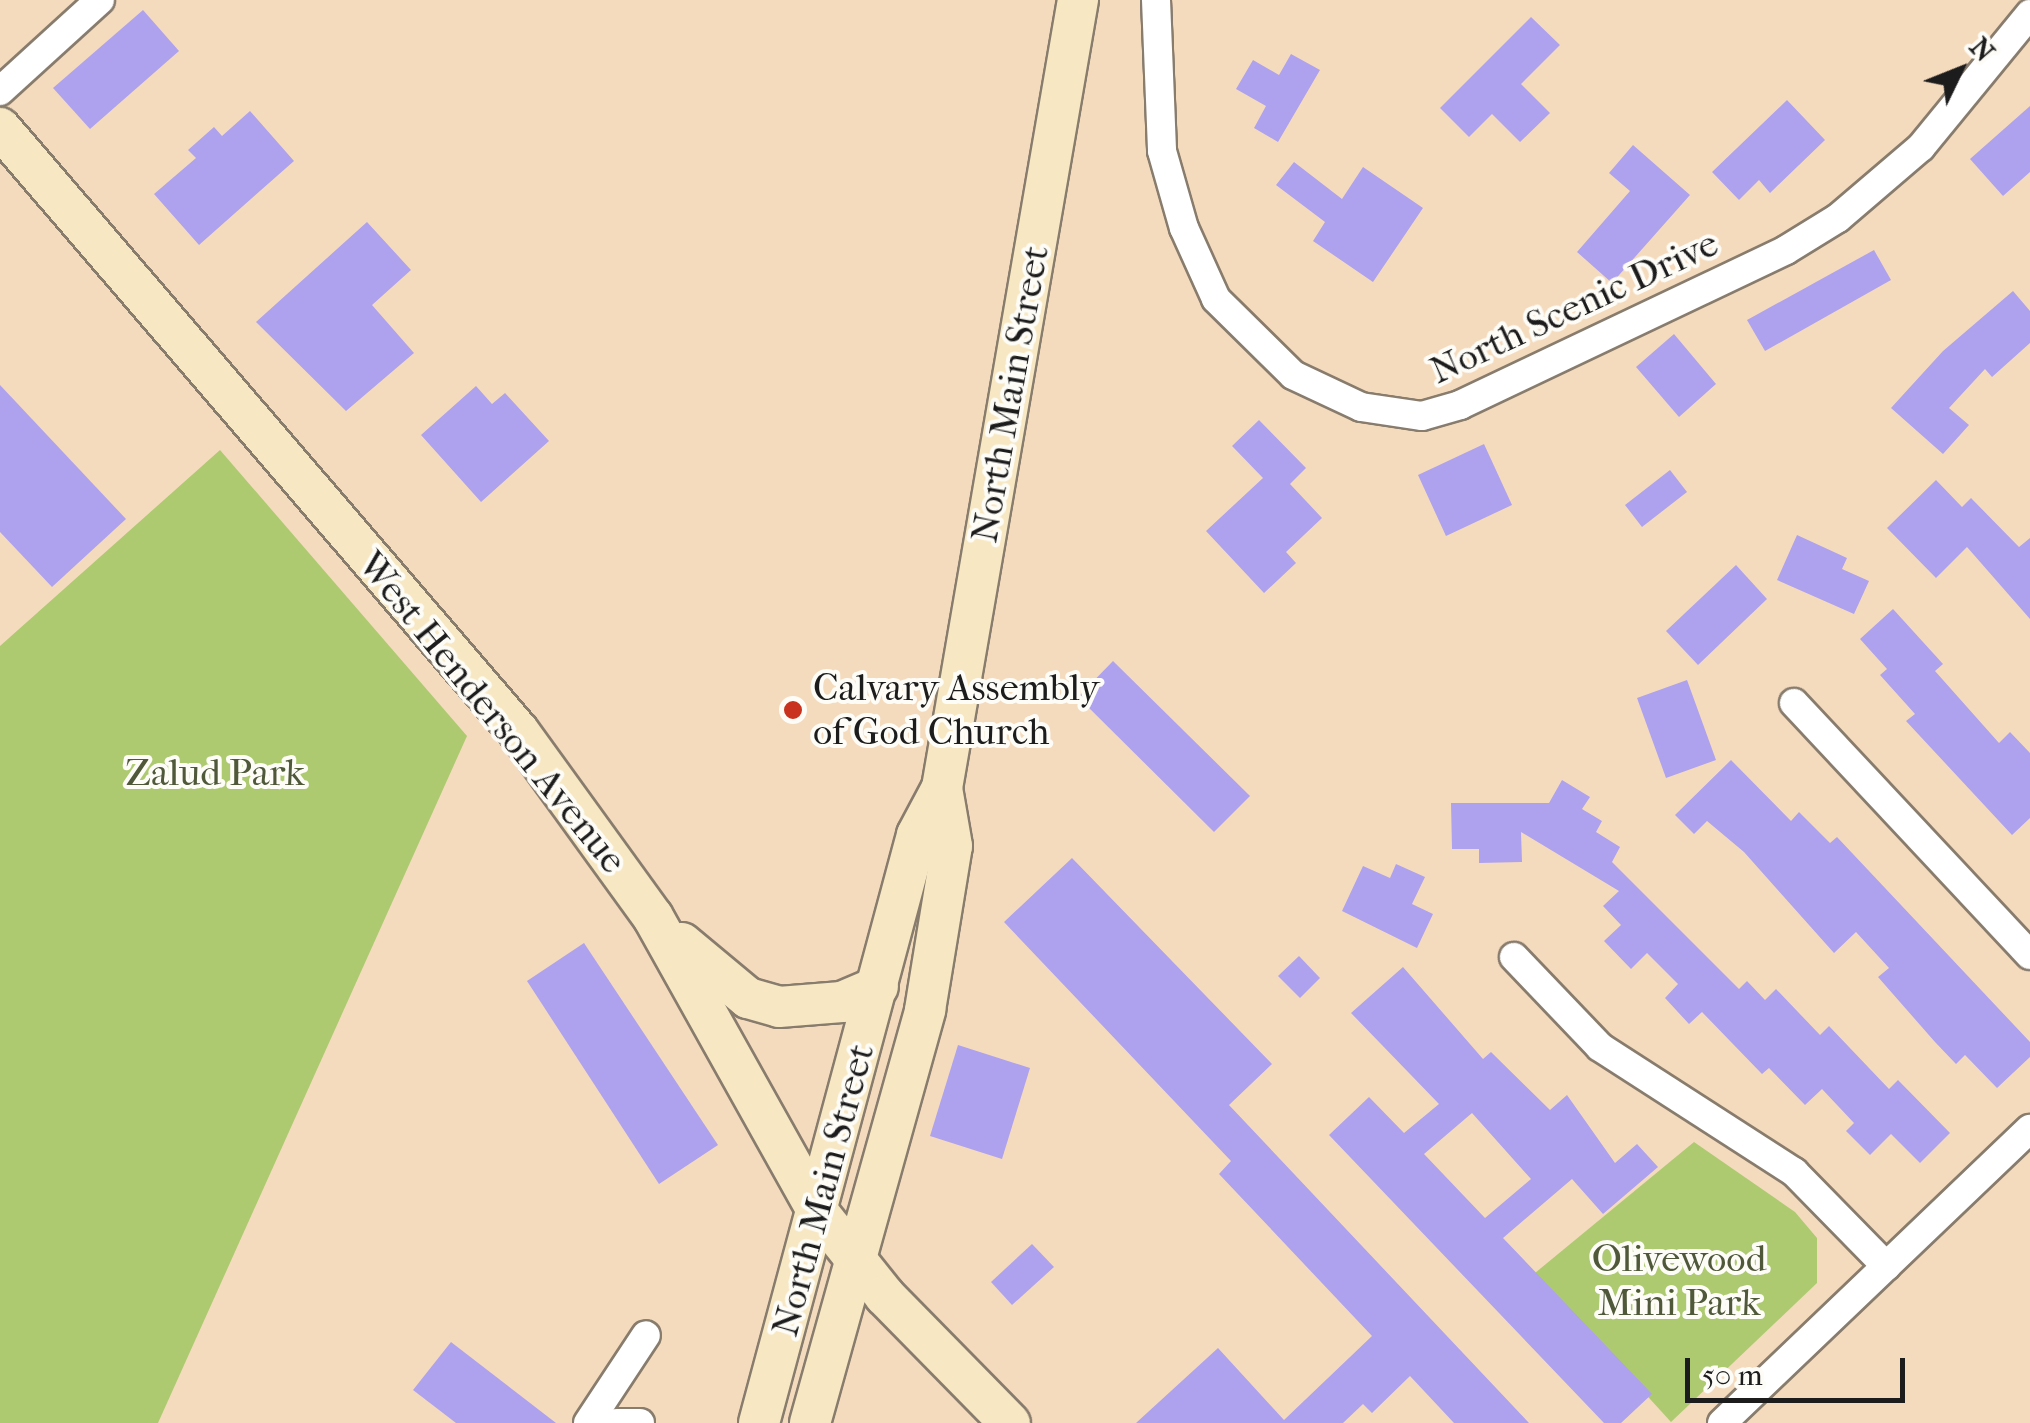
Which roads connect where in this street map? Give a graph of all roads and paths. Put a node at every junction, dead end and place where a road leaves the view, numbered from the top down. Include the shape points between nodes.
1 (100, 0) edge
2 (1078, 0) edge
3 (1156, 0) edge
4 (2030, 14) edge
5 (0, 91) edge
6 (0, 128) edge
7 (1794, 703) dead end
8 (942, 788) junction
9 (654, 917) junction
10 (2030, 955) edge
11 (1514, 957) dead end
12 (878, 987) junction
13 (2030, 1129) edge
14 (818, 1212) junction
15 (858, 1264) junction
16 (1886, 1266) junction
17 (646, 1335) dead end
18 (588, 1423) edge
19 (617, 1423) edge
20 (640, 1423) edge
21 (758, 1423) edge
22 (810, 1423) edge
23 (1010, 1423) edge
24 (1722, 1423) edge

1 - 5 street
2 - 8 main road, North Main Street
3 - 4 street, North Scenic Drive via 1162,151 1184,228 1216,299 1293,375 1361,407 1422,416 1460,406 1786,250 1838,218 1920,147
6 - 9 main road, West Henderson Avenue via 519,732
7 - 10 street
8 - 12 main road, North Main Street via 916,835
8 - 15 main road, North Main Street via 952,846 932,973
9 - 12 main road via 748,998 779,1008 842,1002
9 - 14 main road, West Henderson Avenue
11 - 16 street via 1600,1047 1794,1172
12 - 14 main road, North Main Street
13 - 16 street
14 - 15 main road, West Henderson Avenue
14 - 21 main road, North Main Street
15 - 22 main road, North Main Street
15 - 23 main road, West Henderson Avenue
16 - 24 street
17 - 18 street
19 - 20 street

